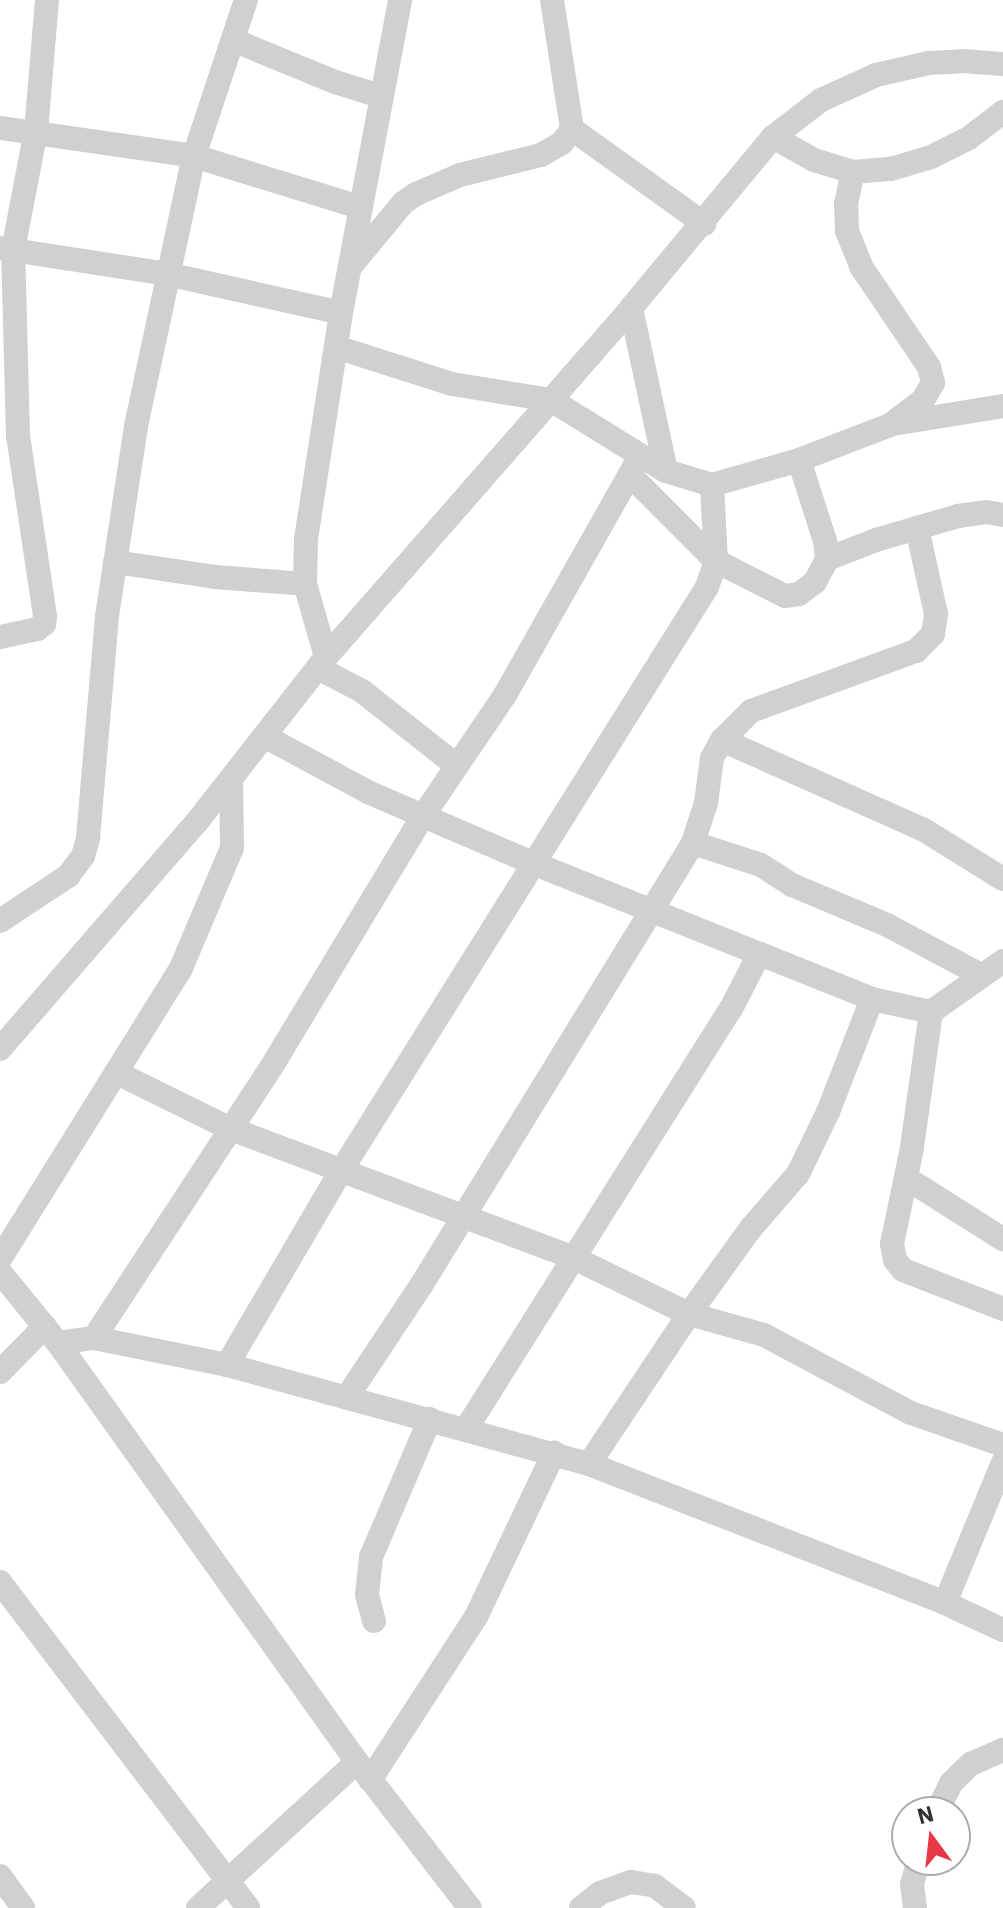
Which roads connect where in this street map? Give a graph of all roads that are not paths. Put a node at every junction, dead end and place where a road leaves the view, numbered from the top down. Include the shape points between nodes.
1 (47, 0) edge
2 (246, 0) edge
3 (400, 0) edge
4 (552, 0) edge
5 (233, 40) junction
6 (1003, 64) edge
7 (380, 96) junction
8 (1003, 112) edge
9 (0, 128) edge
10 (572, 129) junction
11 (36, 131) junction
12 (773, 137) junction
13 (194, 156) junction
14 (853, 172) junction
15 (360, 207) junction
16 (704, 224) junction
17 (6, 249) edge
18 (349, 269) junction
19 (167, 274) junction
20 (631, 308) junction
21 (341, 313) junction
22 (336, 347) junction
23 (551, 400) junction
24 (1003, 406) edge
25 (890, 425) junction
26 (9, 438) edge
27 (799, 460) junction
28 (635, 465) junction
29 (666, 471) junction
30 (712, 485) junction
31 (1003, 515) edge
32 (917, 528) junction
33 (827, 559) junction
34 (716, 561) junction
35 (115, 562) junction
36 (305, 584) junction
37 (0, 637) edge
38 (322, 662) junction
39 (266, 737) junction
40 (722, 740) junction
41 (457, 766) junction
42 (231, 780) junction
43 (423, 816) junction
44 (693, 843) junction
45 (535, 864) junction
46 (1003, 879) edge
47 (651, 910) junction
48 (0, 921) edge
49 (759, 954) junction
50 (1003, 961) edge
51 (981, 975) junction
52 (872, 999) junction
53 (931, 1012) junction
54 (0, 1049) edge
55 (117, 1073) junction
56 (231, 1129) junction
57 (341, 1171) junction
58 (906, 1178) junction
59 (463, 1218) junction
60 (1003, 1239) edge
61 (574, 1258) junction
62 (0, 1259) edge
63 (0, 1272) edge
64 (1003, 1309) edge
65 (689, 1314) junction
66 (51, 1335) junction
67 (94, 1338) junction
68 (227, 1365) junction
69 (0, 1372) edge
70 (347, 1397) junction
71 (430, 1419) junction
72 (466, 1429) junction
73 (1003, 1445) edge
74 (554, 1453) junction
75 (1003, 1462) edge
76 (589, 1464) junction
77 (0, 1582) edge
78 (945, 1603) junction
79 (374, 1621) dead end
80 (1003, 1630) edge
81 (1003, 1750) edge
82 (363, 1771) junction
83 (945, 1796) edge
84 (0, 1876) edge
85 (914, 1876) edge
86 (228, 1881) junction
87 (23, 1908) edge
88 (198, 1908) edge
89 (248, 1908) edge
90 (470, 1908) edge
91 (581, 1908) edge
92 (684, 1908) edge
93 (915, 1908) edge

1 - 11 street
2 - 5 street
3 - 7 street
4 - 10 street
5 - 7 street
5 - 13 street
6 - 12 street via 929,63 876,75 821,100
7 - 15 street
8 - 14 street via 969,138 931,157 891,169
9 - 11 street
10 - 16 street
10 - 18 street via 562,143 541,155 460,175 416,194
11 - 13 street
11 - 17 street
12 - 14 street via 814,160
12 - 16 street
13 - 15 street
13 - 19 street
14 - 25 street via 847,231 862,268 929,367 933,383 923,400
15 - 18 street
16 - 20 street
17 - 19 street
17 - 26 street
18 - 21 street
19 - 21 street
19 - 35 street
20 - 23 street
20 - 29 street
21 - 22 street
22 - 23 street via 452,384
22 - 36 street via 306,539
23 - 28 street
23 - 38 street
24 - 25 street
25 - 27 street
26 - 37 street via 45,616 37,629
27 - 30 street
27 - 33 street
28 - 29 street
28 - 34 street
28 - 41 street via 505,695
29 - 30 street
30 - 34 street
31 - 32 street via 986,512
32 - 33 street
32 - 40 street via 936,614 933,634 916,651 751,711
33 - 34 street via 815,582 799,594 785,596
34 - 45 street via 707,587
35 - 36 street
35 - 48 street via 83,856 68,876
36 - 38 street
38 - 39 street
38 - 41 street
39 - 42 street
39 - 43 street
40 - 44 street via 712,758
40 - 46 street via 924,830
41 - 43 street
42 - 54 street
42 - 55 street via 232,848 225,871 181,968
43 - 45 street
43 - 56 street
44 - 47 street
44 - 51 street via 761,865 792,885 887,925
45 - 47 street
45 - 57 street
47 - 49 street
47 - 59 street
49 - 52 street
49 - 61 street via 731,1009
50 - 51 street
51 - 53 street
52 - 53 street
52 - 65 street via 798,1174
53 - 58 street
55 - 56 street
55 - 62 street
56 - 57 street
56 - 67 street
57 - 59 street
57 - 68 street
58 - 60 street
58 - 64 street via 892,1244 895,1260 903,1270
59 - 61 street
59 - 70 street
61 - 65 street
61 - 72 street
63 - 66 street
65 - 73 street via 764,1335 911,1413
65 - 76 street
66 - 67 street
66 - 69 street
66 - 82 street
67 - 68 street
68 - 70 street
70 - 71 street
71 - 72 street
71 - 79 street via 371,1557 367,1595
72 - 74 street
74 - 76 street
74 - 82 street via 476,1617
75 - 78 street
76 - 78 street
77 - 86 street
78 - 80 street
81 - 83 street via 971,1764
82 - 86 street
82 - 90 street
84 - 87 street
85 - 93 street
86 - 88 street
86 - 89 street
91 - 92 street via 600,1893 631,1882 655,1886

